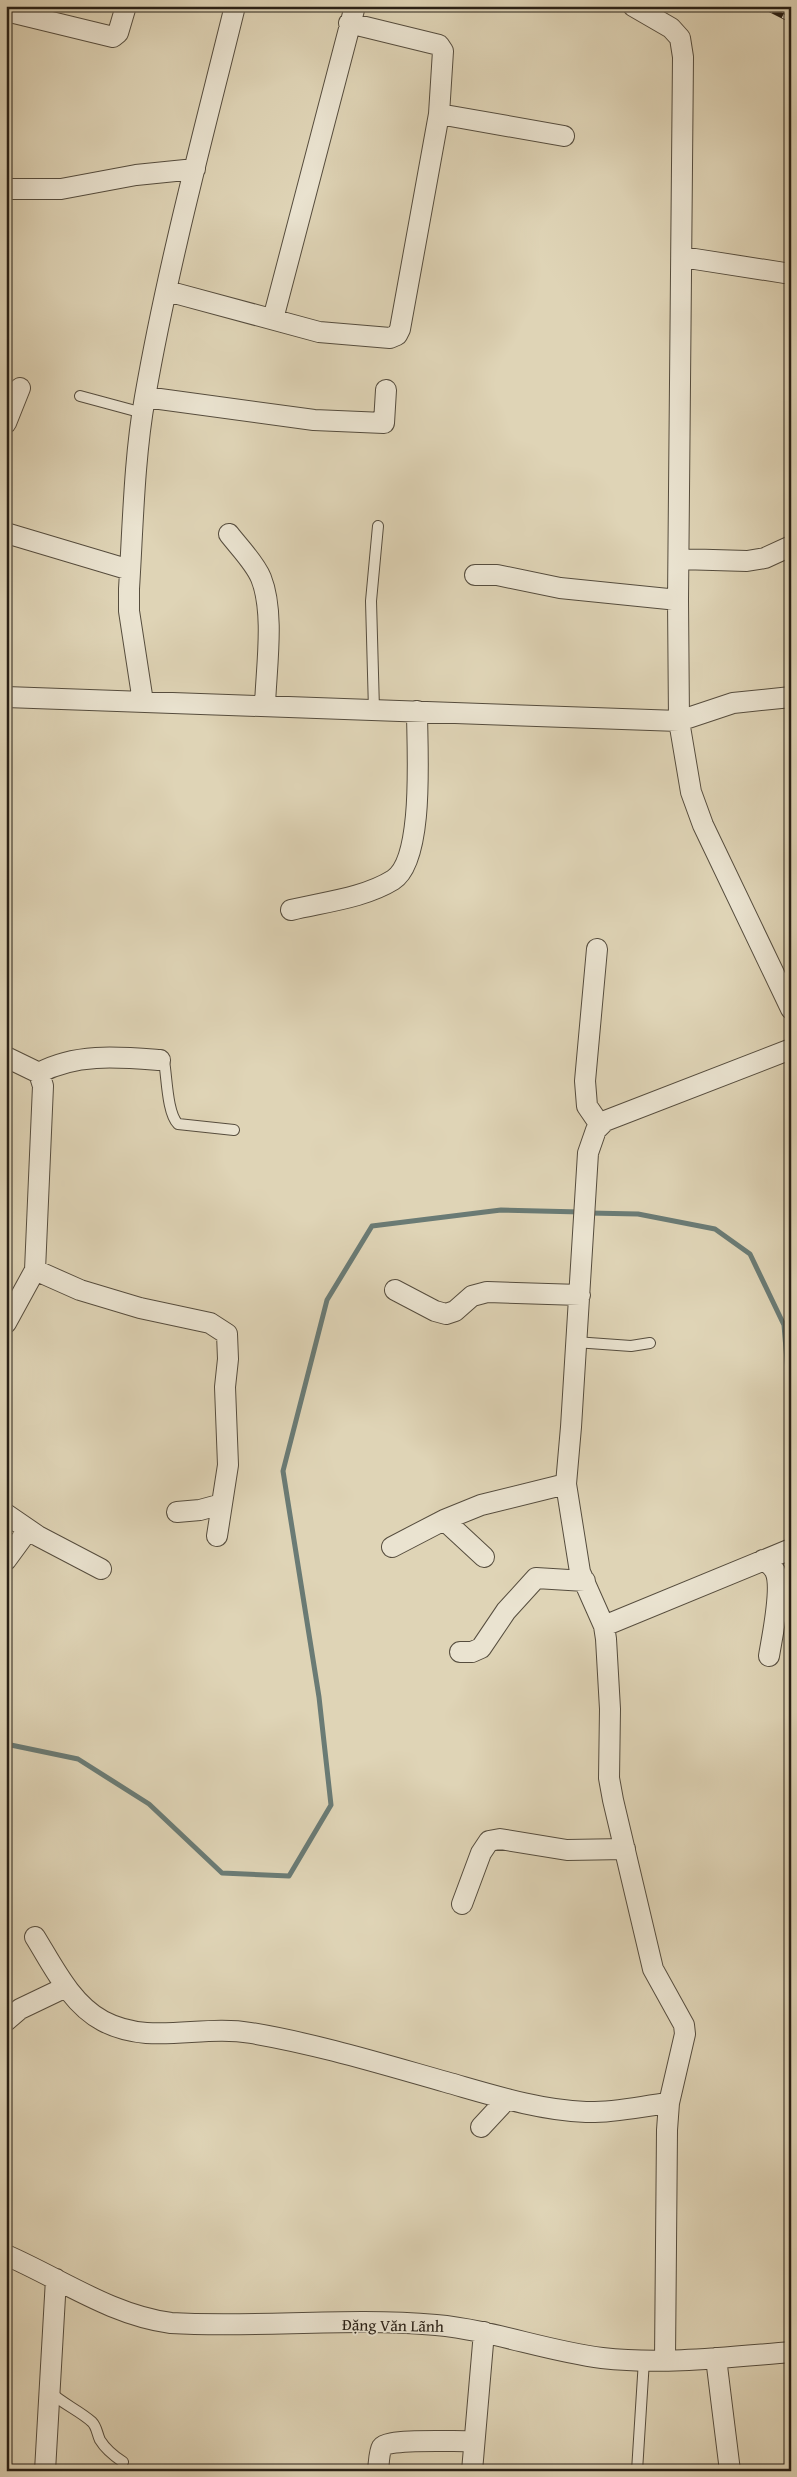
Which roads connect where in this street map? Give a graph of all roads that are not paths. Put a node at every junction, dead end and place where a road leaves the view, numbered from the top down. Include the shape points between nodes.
1 (126, 6) edge
2 (235, 6) edge
3 (633, 6) edge
4 (6, 11) edge
5 (352, 14) edge
6 (439, 114) junction
7 (564, 136) dead end
8 (195, 168) junction
9 (6, 189) edge
10 (682, 257) junction
11 (791, 274) edge
12 (167, 291) junction
13 (273, 319) junction
14 (20, 388) dead end
15 (386, 390) dead end
16 (80, 396) dead end
17 (144, 405) junction
18 (6, 423) edge
19 (378, 526) dead end
20 (6, 533) edge
21 (229, 534) dead end
22 (787, 546) edge
23 (679, 559) junction
24 (130, 570) junction
25 (475, 575) dead end
26 (678, 600) junction
27 (6, 697) edge
28 (791, 697) edge
29 (143, 702) junction
30 (265, 706) junction
31 (374, 710) junction
32 (417, 711) junction
33 (679, 721) junction
34 (291, 910) dead end
35 (597, 949) dead end
36 (791, 1009) edge
37 (791, 1050) edge
38 (6, 1057) edge
39 (160, 1060) joint
40 (39, 1073) junction
41 (600, 1125) junction
42 (234, 1130) dead end
43 (35, 1270) junction
44 (395, 1290) dead end
45 (580, 1295) junction
46 (6, 1323) edge
47 (576, 1342) junction
48 (650, 1344) dead end
49 (566, 1484) junction
50 (222, 1504) junction
51 (177, 1512) dead end
52 (6, 1514) edge
53 (444, 1520) junction
54 (28, 1530) junction
55 (217, 1536) dead end
56 (392, 1547) dead end
57 (791, 1549) edge
58 (484, 1557) dead end
59 (6, 1560) edge
60 (763, 1560) junction
61 (101, 1568) dead end
62 (584, 1581) junction
63 (604, 1626) junction
64 (460, 1652) dead end
65 (769, 1656) dead end
66 (625, 1849) junction
67 (462, 1904) dead end
68 (35, 1936) dead end
69 (66, 1987) junction
70 (6, 2021) edge
71 (507, 2099) junction
72 (669, 2103) junction
73 (481, 2127) dead end
74 (6, 2255) edge
75 (56, 2279) junction
76 (484, 2332) junction
77 (791, 2352) edge
78 (716, 2358) junction
79 (644, 2360) junction
80 (665, 2360) junction
81 (50, 2392) junction
82 (474, 2442) junction
83 (123, 2462) dead end
84 (378, 2470) edge
85 (45, 2471) edge
86 (472, 2471) edge
87 (637, 2471) edge
88 (730, 2471) edge

1 - 4 street via 118,33 113,37
2 - 8 street
3 - 10 street via 671,28 680,38 683,57
5 - 6 street via 439,45 442,51
5 - 13 street
6 - 7 street
6 - 13 street via 397,335 373,338 319,332
8 - 9 street via 61,188
8 - 12 street
10 - 11 street
10 - 23 street
12 - 13 street
12 - 17 street
14 - 18 street
15 - 17 street via 384,423
16 - 17 lane
17 - 24 street
19 - 31 lane via 371,601
20 - 24 street
21 - 30 street via 261,577 265,595 268,625
22 - 23 street via 765,558 747,561
23 - 26 street
24 - 29 street via 129,612
25 - 26 street via 497,575 560,588
26 - 33 street
27 - 29 street
28 - 33 street via 733,703
29 - 30 street
30 - 31 street
31 - 32 street
32 - 33 street
32 - 34 street via 415,834 402,873 363,893
33 - 36 street via 691,792 703,825
35 - 41 street via 585,1081 587,1106
37 - 41 street
38 - 40 street
39 - 40 street via 88,1058 54,1065
39 - 42 lane via 164,1061 171,1110 178,1124
40 - 43 street via 43,1086
41 - 45 street via 591,1141
43 - 46 street
43 - 50 street via 80,1290 140,1308 210,1323 227,1334 228,1465
44 - 45 street via 446,1314 480,1293
45 - 47 street
47 - 48 lane via 631,1346
47 - 49 street
49 - 53 street via 481,1505
49 - 62 street via 575,1550
50 - 51 street
50 - 55 street
52 - 54 street
53 - 56 street
53 - 58 street
54 - 59 street
54 - 61 street
57 - 60 street
60 - 63 street
60 - 65 street via 775,1572 777,1584
62 - 63 street
62 - 64 street via 536,1578 506,1611 480,1648
63 - 66 street via 610,1708 609,1778
66 - 67 street via 567,1850 500,1839 489,1841 481,1853
66 - 72 street via 654,1969 684,2025 685,2034
68 - 69 street
69 - 70 street via 20,2010
69 - 71 street via 85,2009 102,2021 132,2032 153,2035 211,2030 252,2033
71 - 72 street via 588,2112
71 - 73 street
72 - 80 street
74 - 75 street, Đặng Văn Lãnh
75 - 76 street, Đặng Văn Lãnh via 122,2312 154,2321 222,2325 413,2323
75 - 81 street
76 - 79 street, Đặng Văn Lãnh via 600,2358
76 - 82 street
77 - 78 street, Đặng Văn Lãnh
78 - 80 street, Đặng Văn Lãnh
78 - 88 street
79 - 80 street, Đặng Văn Lãnh
79 - 87 lane
81 - 83 lane via 91,2421 100,2440 112,2455
81 - 85 street
82 - 84 street via 384,2444
82 - 86 street

